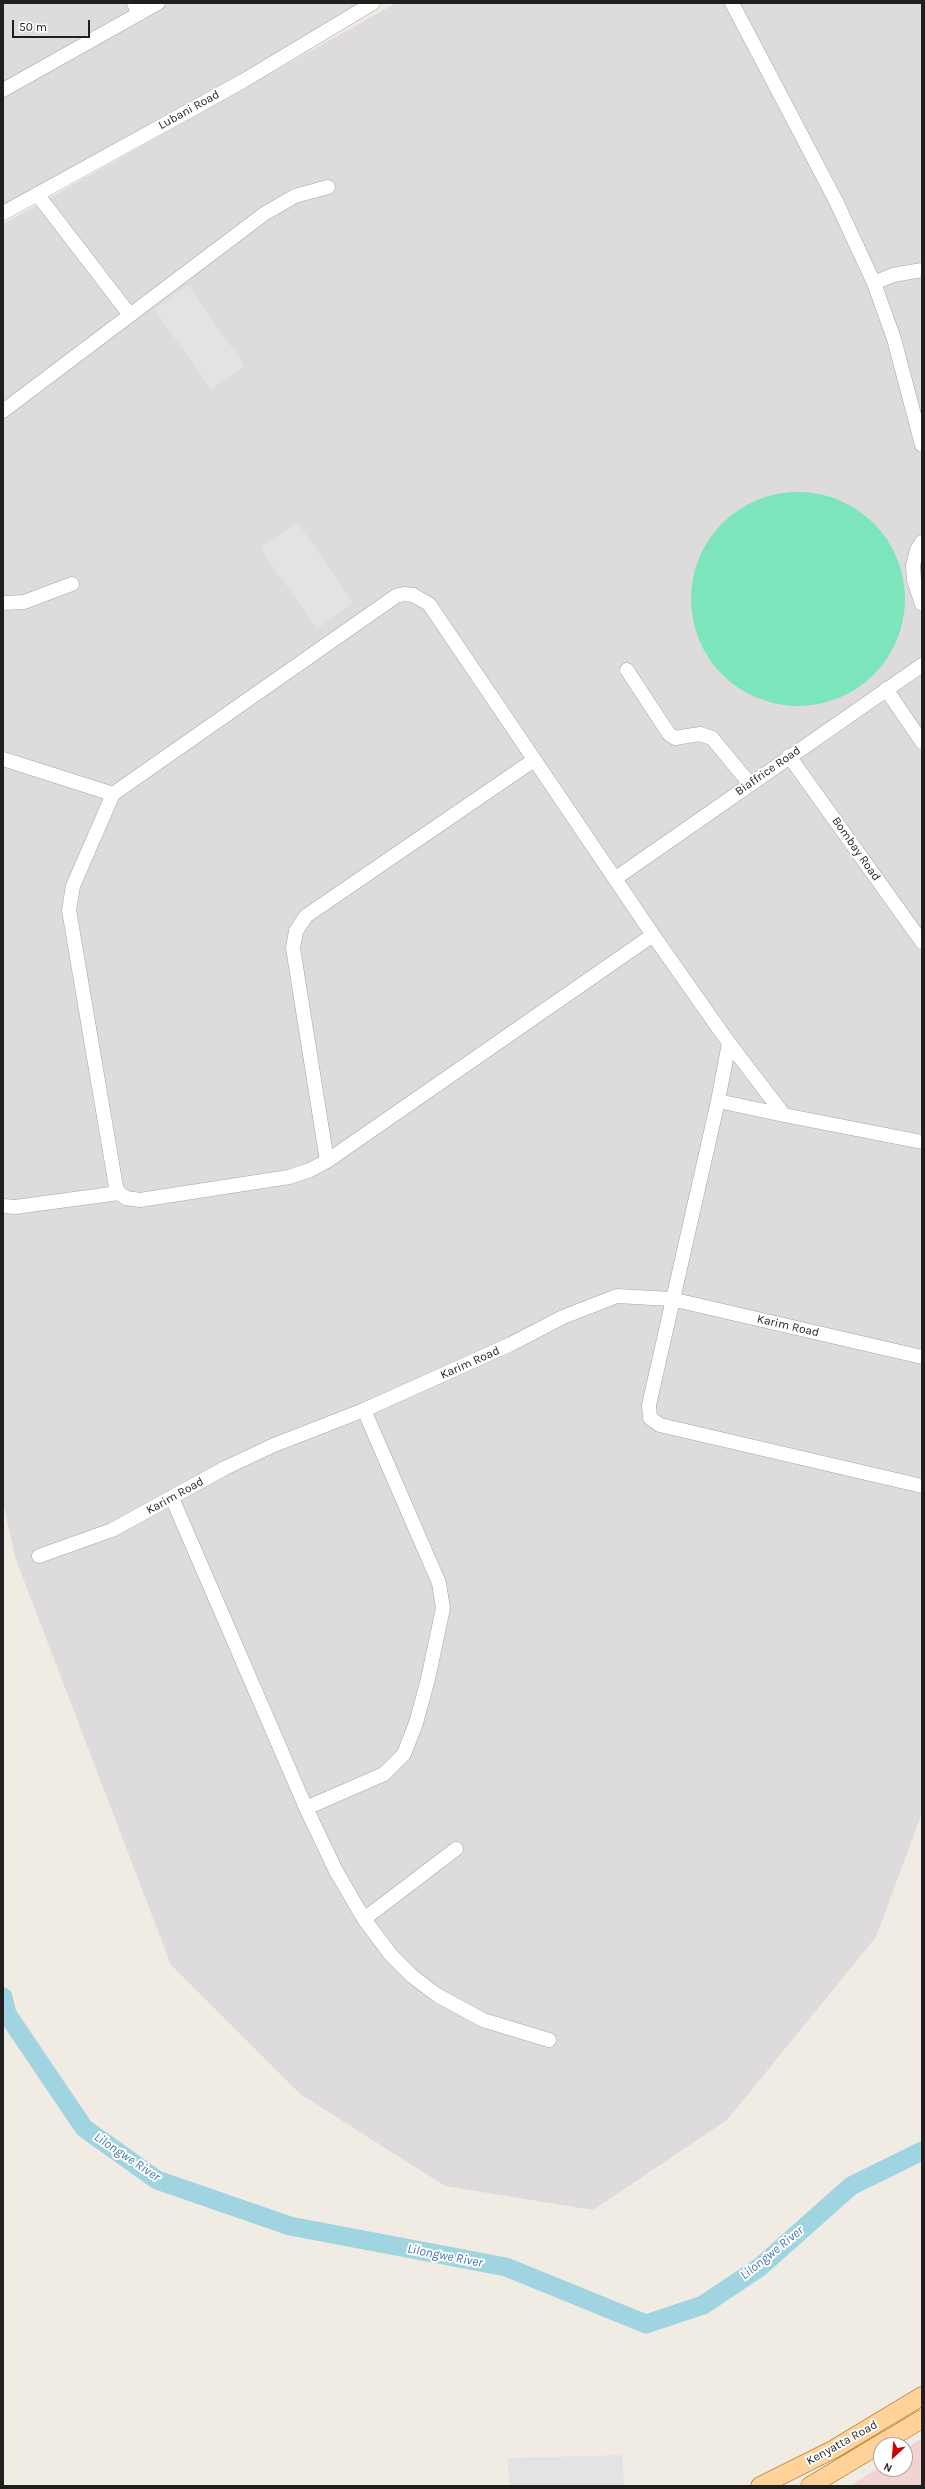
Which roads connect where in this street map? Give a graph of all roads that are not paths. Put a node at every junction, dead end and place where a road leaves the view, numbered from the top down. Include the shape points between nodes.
1 (158, 3) edge
2 (373, 3) edge
3 (732, 3) edge
4 (137, 8) edge
5 (3, 90) edge
6 (328, 186) dead end
7 (37, 194) junction
8 (3, 213) edge
9 (922, 270) edge
10 (874, 283) junction
11 (130, 315) junction
12 (3, 411) edge
13 (922, 445) edge
14 (922, 542) edge
15 (72, 584) dead end
16 (3, 603) edge
17 (922, 604) edge
18 (922, 665) edge
19 (627, 670) dead end
20 (886, 689) junction
21 (922, 742) edge
22 (790, 756) junction
23 (3, 759) edge
24 (534, 760) junction
25 (750, 784) junction
26 (113, 794) junction
27 (616, 878) junction
28 (653, 935) junction
29 (922, 942) edge
30 (729, 1043) junction
31 (718, 1101) junction
32 (784, 1115) junction
33 (922, 1142) edge
34 (327, 1161) junction
35 (120, 1193) junction
36 (3, 1206) edge
37 (671, 1299) junction
38 (922, 1357) edge
39 (364, 1410) junction
40 (922, 1486) edge
41 (172, 1498) junction
42 (40, 1556) dead end
43 (306, 1808) junction
44 (456, 1850) dead end
45 (364, 1919) junction
46 (549, 2040) dead end
47 (922, 2396) edge
48 (922, 2418) edge
49 (760, 2486) edge
50 (810, 2486) edge

1 - 4 street
2 - 7 street, Lubani Road via 243,81
3 - 10 street via 836,201
4 - 5 street
6 - 11 street via 295,196 264,214
7 - 8 street, Lubani Road
7 - 11 street
9 - 10 street via 892,275
10 - 13 street via 894,340
11 - 12 street
14 - 17 street via 913,565 914,580
15 - 16 street via 24,602
18 - 20 street, Biaffrice Road
19 - 25 street via 669,734 675,738 700,734 712,738
20 - 21 street
20 - 22 street, Biaffrice Road
22 - 25 street, Biaffrice Road
22 - 29 street, Bombay Road
23 - 26 street
24 - 26 street via 429,604 417,597 404,594 396,596
24 - 27 street
24 - 34 street via 306,916 298,926 293,948
25 - 27 street, Biaffrice Road
26 - 35 street via 74,886 69,910 116,1187
27 - 28 street
28 - 30 street
28 - 34 street
30 - 31 street
30 - 32 street
31 - 32 street
31 - 37 street
32 - 33 street
34 - 35 street via 289,1177 133,1201
35 - 36 street via 15,1207
37 - 38 street, Karim Road
37 - 39 street, Karim Road via 616,1296 605,1299
37 - 40 street via 649,1405 650,1418 654,1422
39 - 41 street, Karim Road via 239,1462
39 - 43 street via 439,1583 442,1608 428,1679 416,1724 404,1754 384,1774
41 - 42 street, Karim Road via 112,1530
41 - 43 street
43 - 45 street via 339,1876
44 - 45 street
45 - 46 street via 391,1955 412,1976 437,1995 483,2020
47 - 49 main road, Kenyatta Road via 834,2449
48 - 50 main road, Kenyatta Road

